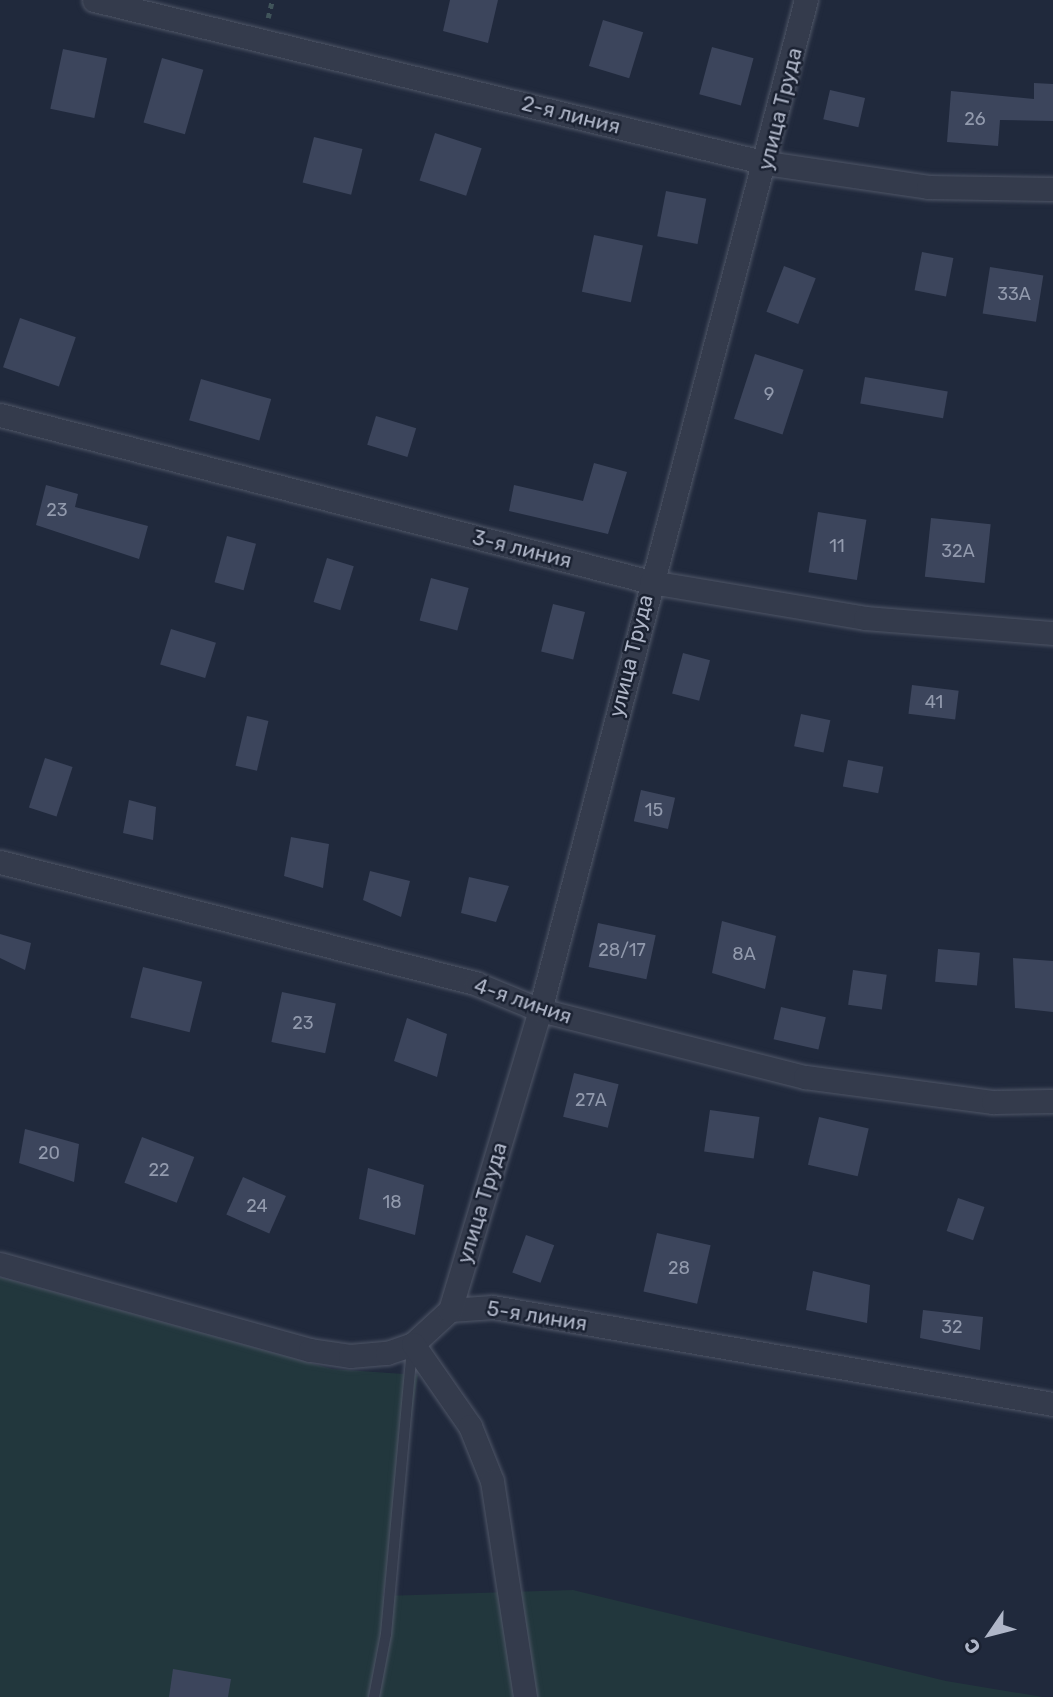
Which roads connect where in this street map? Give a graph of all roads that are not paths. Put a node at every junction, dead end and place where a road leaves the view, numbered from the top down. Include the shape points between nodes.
1 (94, 0) edge
2 (807, 0) edge
3 (766, 163) junction
4 (1053, 189) edge
5 (0, 415) edge
6 (651, 582) junction
7 (1053, 632) edge
8 (0, 862) edge
9 (540, 1010) junction
10 (1053, 1101) edge
11 (0, 1264) edge
12 (450, 1310) junction
13 (413, 1344) junction
14 (1053, 1404) edge
15 (374, 1697) edge
16 (525, 1697) edge

1 - 3 street, 2-я линия
2 - 3 street, улица Труда
3 - 4 street, 2-я линия via 928,187
3 - 6 street, улица Труда
5 - 6 street, 3-я линия
6 - 7 street, 3-я линия via 865,618
6 - 9 street, улица Труда
8 - 9 street, 4-я линия via 477,984
9 - 10 street, 4-я линия via 805,1077 993,1102
9 - 12 street, улица Труда
11 - 13 street via 310,1350 350,1356 387,1353
12 - 13 street
12 - 14 street, 5-я линия via 493,1307
13 - 15 lane via 386,1634
13 - 16 street via 470,1426 492,1480

